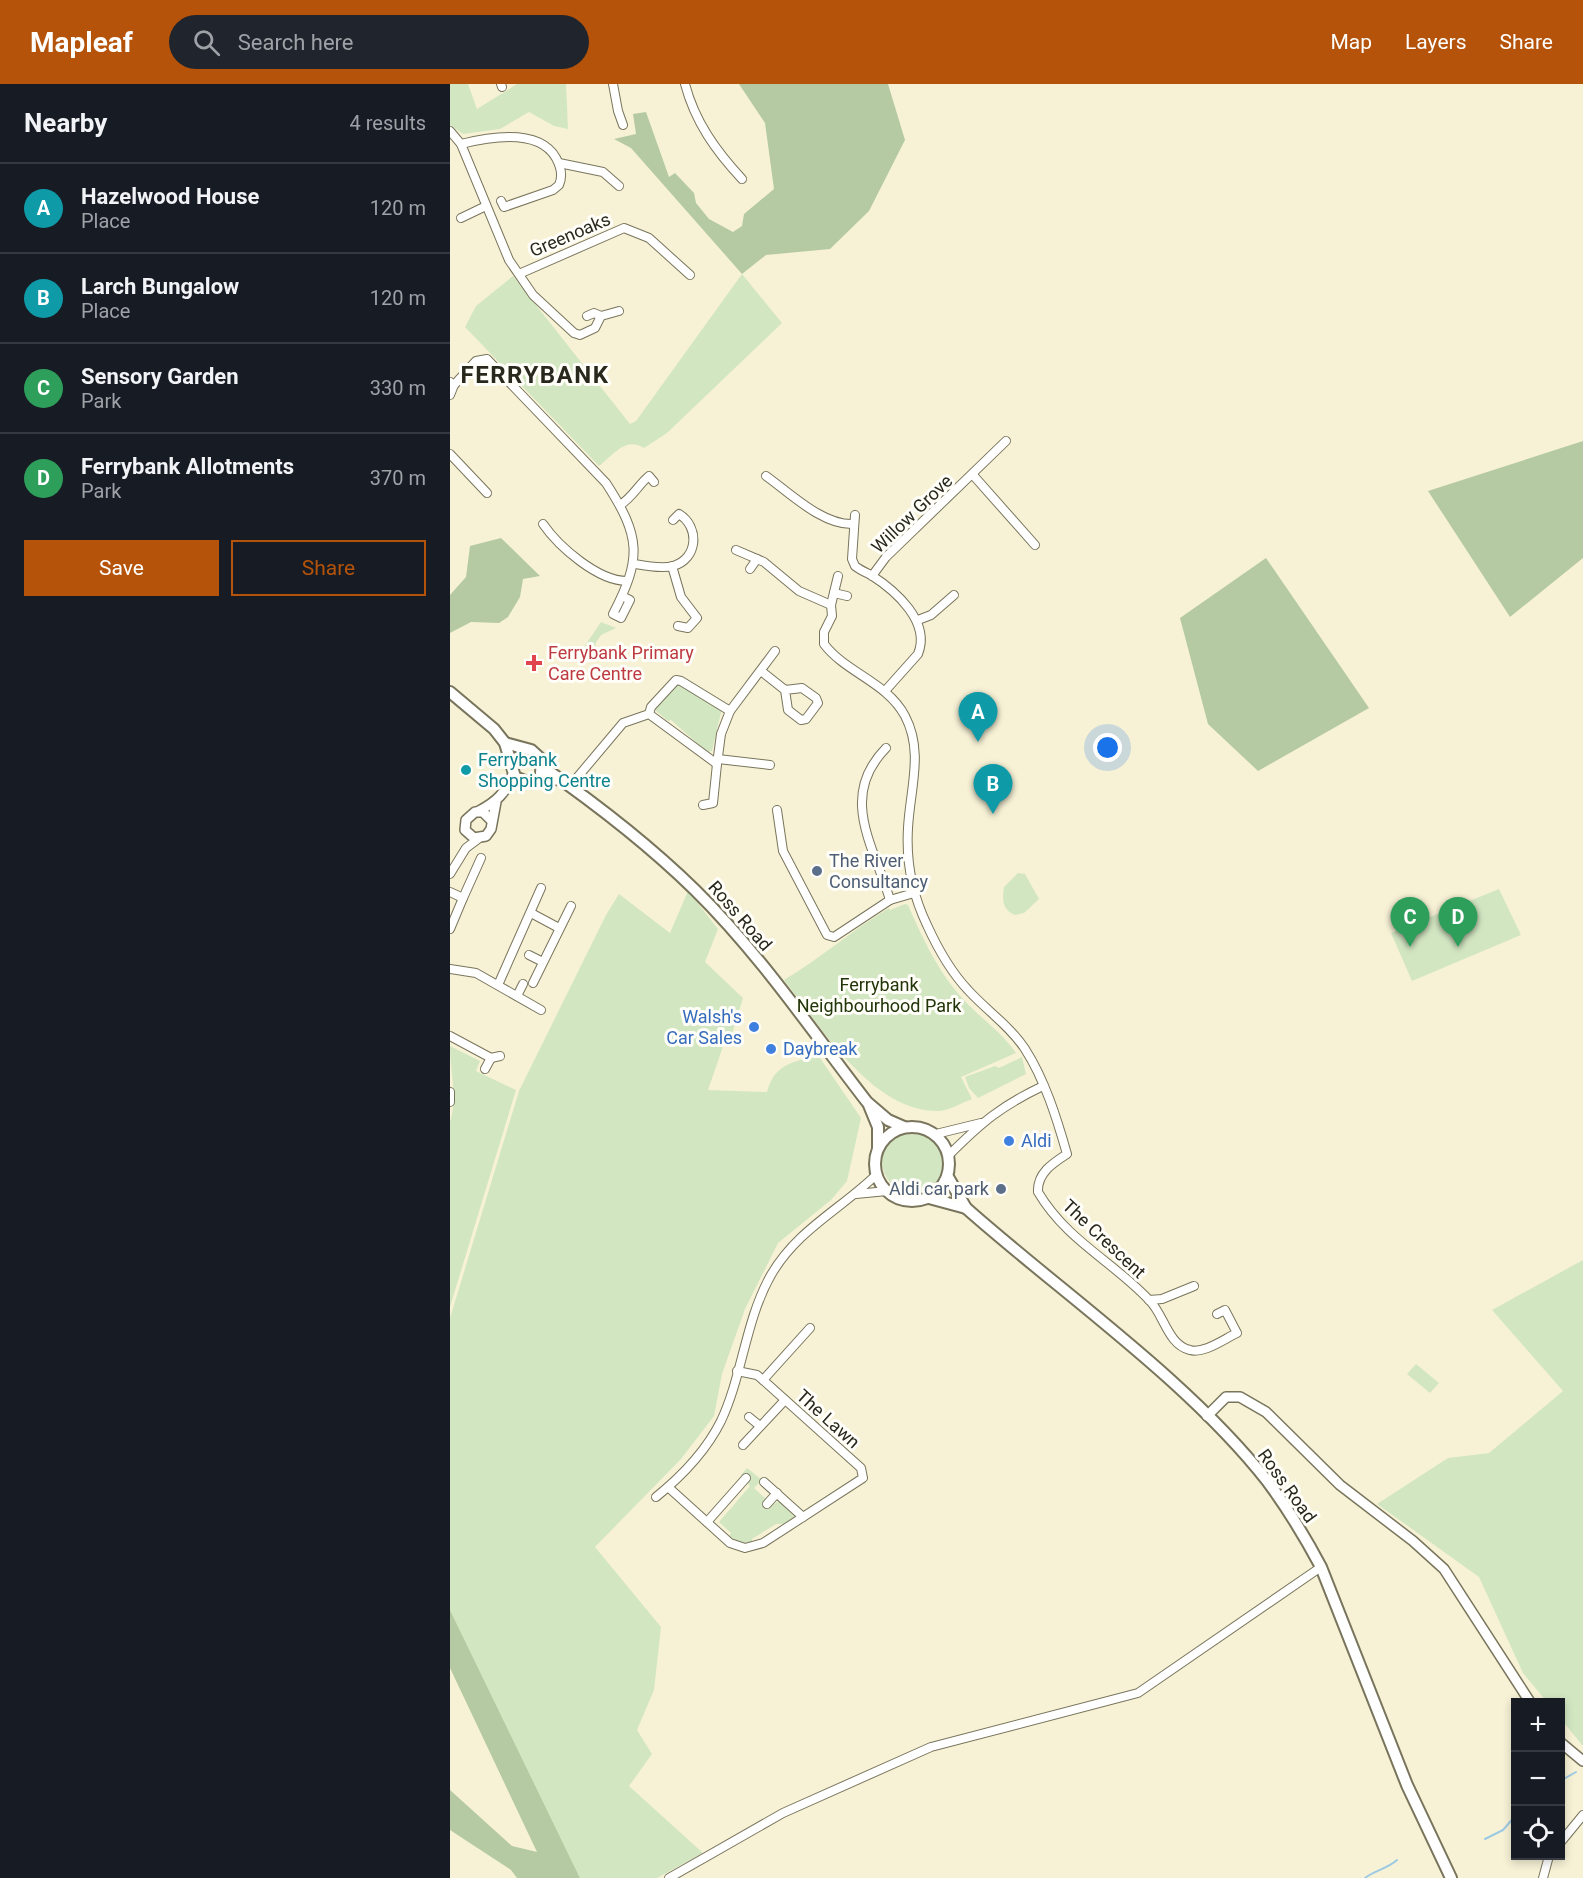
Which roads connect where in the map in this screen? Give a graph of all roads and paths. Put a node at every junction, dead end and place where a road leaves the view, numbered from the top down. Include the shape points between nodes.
1 (613, 84) edge
2 (685, 84) edge
3 (623, 125) dead end
4 (450, 131) edge
5 (461, 144) junction
6 (559, 163) junction
7 (742, 179) dead end
8 (619, 186) dead end
9 (501, 201) dead end
10 (486, 206) junction
11 (461, 218) dead end
12 (519, 274) junction
13 (690, 275) dead end
14 (619, 311) dead end
15 (587, 316) dead end
16 (602, 316) junction
17 (452, 384) edge
18 (450, 395) edge
19 (1006, 441) dead end
20 (450, 454) edge
21 (974, 475) junction
22 (766, 476) dead end
23 (654, 482) dead end
24 (487, 493) dead end
25 (620, 505) junction
26 (673, 520) dead end
27 (543, 524) dead end
28 (1035, 544) dead end
29 (736, 550) dead end
30 (757, 559) junction
31 (635, 564) junction
32 (672, 566) junction
33 (750, 569) dead end
34 (838, 576) dead end
35 (872, 576) junction
36 (627, 581) junction
37 (834, 593) junction
38 (954, 595) dead end
39 (622, 596) dead end
40 (847, 596) dead end
41 (831, 605) junction
42 (918, 620) junction
43 (678, 626) dead end
44 (775, 651) dead end
45 (761, 671) junction
46 (785, 690) junction
47 (450, 692) edge
48 (885, 692) junction
49 (730, 711) junction
50 (649, 714) junction
51 (505, 743) junction
52 (886, 748) dead end
53 (525, 749) junction
54 (512, 759) junction
55 (717, 761) junction
56 (770, 765) dead end
57 (543, 767) junction
58 (513, 774) junction
59 (560, 779) junction
60 (531, 781) junction
61 (570, 786) junction
62 (508, 788) junction
63 (496, 802) junction
64 (703, 805) dead end
65 (777, 810) dead end
66 (479, 812) junction
67 (491, 820) junction
68 (467, 832) junction
69 (478, 839) junction
70 (466, 848) junction
71 (481, 858) dead end
72 (450, 874) edge
73 (541, 888) dead end
74 (450, 892) edge
75 (914, 893) junction
76 (463, 898) junction
77 (890, 900) junction
78 (571, 906) dead end
79 (531, 914) junction
80 (559, 928) junction
81 (450, 929) edge
82 (529, 955) dead end
83 (543, 962) junction
84 (450, 969) edge
85 (533, 983) dead end
86 (523, 984) dead end
87 (498, 985) junction
88 (517, 996) junction
89 (541, 1010) dead end
90 (450, 1036) edge
91 (500, 1056) dead end
92 (491, 1058) junction
93 (485, 1069) dead end
94 (1043, 1086) junction
95 (450, 1092) edge
96 (450, 1102) edge
97 (867, 1102) junction
98 (981, 1123) junction
99 (904, 1127) junction
100 (936, 1134) junction
101 (878, 1148) junction
102 (949, 1155) junction
103 (876, 1174) junction
104 (948, 1177) junction
105 (887, 1191) junction
106 (856, 1194) junction
107 (929, 1198) junction
108 (966, 1208) junction
109 (1194, 1286) dead end
110 (1149, 1300) junction
111 (1217, 1314) dead end
112 (810, 1328) dead end
113 (737, 1371) junction
114 (763, 1380) junction
115 (785, 1400) junction
116 (1207, 1416) junction
117 (749, 1417) dead end
118 (760, 1426) junction
119 (743, 1445) dead end
120 (746, 1478) dead end
121 (764, 1482) dead end
122 (668, 1487) junction
123 (777, 1493) junction
124 (656, 1497) dead end
125 (767, 1504) dead end
126 (803, 1516) junction
127 (707, 1522) junction
128 (1321, 1567) junction
129 (1527, 1698) edge
130 (1565, 1746) edge
131 (1583, 1761) edge
132 (1583, 1815) edge
133 (1565, 1836) edge
134 (1548, 1860) edge
135 (669, 1878) edge
136 (1451, 1878) edge
137 (1542, 1878) edge

1 - 3 street
2 - 7 street via 707,136
4 - 5 street, Greenoaks
5 - 6 street, Greenoaks via 491,136 530,141 546,147
5 - 10 street, Greenoaks
6 - 8 street, Greenoaks via 603,172
6 - 9 street via 561,179 553,190 504,207
10 - 11 street
10 - 12 street, Greenoaks
12 - 13 street, Greenoaks via 624,228 649,238
12 - 16 street, Greenoaks via 533,295 574,333 588,333
14 - 16 street, Greenoaks
15 - 16 street, Greenoaks
17 - 18 street
17 - 25 street via 476,361 487,359 596,473
19 - 21 street, Willow Grove
20 - 24 street
21 - 28 street, Willow Grove
21 - 35 street, Willow Grove via 886,557
22 - 35 street via 825,517 837,522 855,520 852,559 860,570
23 - 25 street via 649,476
25 - 31 street via 633,541
26 - 32 street via 680,514 685,517 692,527 694,542 690,554
27 - 36 street via 552,537 583,562 613,579
29 - 30 street
30 - 33 street
30 - 41 street via 799,591
31 - 32 street
31 - 36 street
32 - 43 street via 681,597 697,618 688,628
34 - 37 street
35 - 42 street
36 - 39 street
37 - 40 street
37 - 41 street
38 - 42 street
41 - 48 street via 824,644
42 - 48 street via 918,654
44 - 45 street
45 - 46 street
45 - 49 street
46 - 46 street via 802,688 816,698 818,703 806,719 801,720 788,710
47 - 51 main road
48 - 75 street via 904,715 916,754 908,829
49 - 50 street via 676,680
49 - 55 street
50 - 55 street
50 - 61 street via 623,723
51 - 53 main road
51 - 54 main road
52 - 77 street via 864,781 860,802 863,826
53 - 54 main road
53 - 57 main road via 540,756
54 - 58 main road
55 - 56 street
55 - 64 street via 713,803
57 - 59 main road, Ross Road
57 - 60 main road
58 - 60 main road via 520,780
58 - 62 street
59 - 60 main road
59 - 61 main road, Ross Road
60 - 62 street
61 - 97 main road, Ross Road via 651,850 713,910
62 - 63 street
63 - 66 street
63 - 67 street
65 - 77 street via 783,851 827,935 834,937 843,932
66 - 67 street
66 - 68 street via 466,819
67 - 69 street via 489,833
68 - 69 street
68 - 70 street
69 - 70 street
70 - 72 street
71 - 76 street
73 - 79 street
74 - 76 street
75 - 77 street
75 - 94 street via 947,961 966,989 1013,1033
76 - 81 street
78 - 80 street
79 - 80 street
79 - 87 street
80 - 83 street
82 - 83 street
83 - 85 street
84 - 87 street via 476,973
86 - 88 street
87 - 88 street
88 - 89 street
90 - 92 street
91 - 92 street
92 - 93 street
94 - 98 street via 1009,1102
94 - 110 street, The Crescent via 1067,1154 1044,1171 1037,1185 1041,1198 1067,1230 1121,1272
95 - 96 street
97 - 99 main road via 888,1120
97 - 101 main road via 878,1127
98 - 100 street
98 - 102 street
99 - 100 main road via 918,1126
99 - 101 main road via 889,1134
100 - 102 main road
101 - 103 main road
102 - 104 main road
103 - 105 main road
103 - 106 street
104 - 107 main road
104 - 108 main road
105 - 106 street
105 - 107 main road via 906,1201
106 - 113 street via 825,1215 787,1251 753,1313
107 - 108 main road
108 - 116 main road, Ross Road
109 - 110 street, The Crescent
110 - 111 street, The Crescent via 1173,1339 1188,1350 1202,1350 1237,1333 1225,1310
112 - 114 street
113 - 114 street, The Lawn
113 - 122 street via 720,1422 694,1462
114 - 115 street, The Lawn
115 - 118 street
115 - 126 street, The Lawn via 861,1468 864,1475 860,1482
116 - 128 main road, Ross Road via 1268,1482
116 - 129 street via 1226,1397 1240,1397 1254,1405 1278,1422 1340,1485 1435,1560 1458,1587
117 - 118 street
118 - 119 street
120 - 127 street
121 - 123 street
122 - 124 street
122 - 127 street, The Lawn
123 - 125 street
123 - 126 street
126 - 127 street, The Lawn via 763,1543 745,1548 730,1543
128 - 135 street via 1138,1693 931,1747 783,1813
128 - 136 main road, Ross Road via 1407,1785
130 - 131 street
132 - 133 street
134 - 137 street

